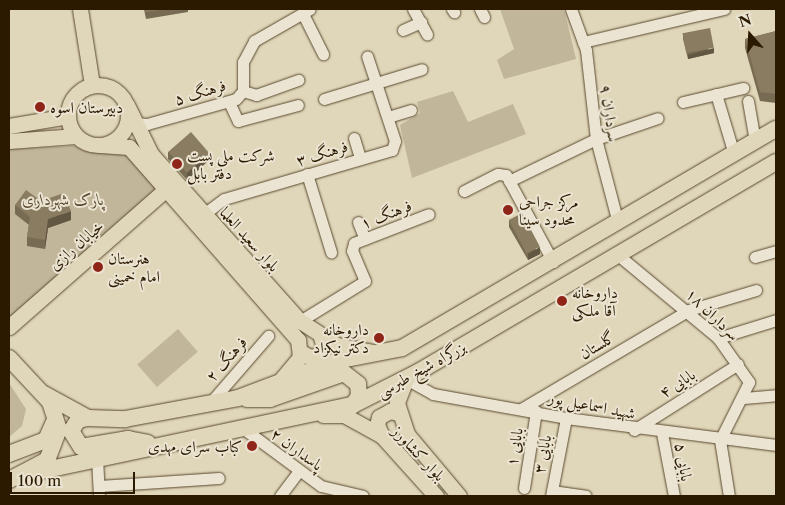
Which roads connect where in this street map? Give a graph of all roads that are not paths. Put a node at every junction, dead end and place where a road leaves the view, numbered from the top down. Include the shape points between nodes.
1 (80, 9) edge
2 (413, 9) edge
3 (571, 9) edge
4 (724, 9) edge
5 (306, 11) edge
6 (421, 22) junction
7 (403, 30) dead end
8 (427, 34) dead end
9 (583, 42) junction
10 (324, 54) dead end
11 (368, 56) dead end
12 (422, 69) dead end
13 (298, 80) dead end
14 (92, 85) junction
15 (378, 86) junction
16 (743, 88) dead end
17 (243, 91) junction
18 (716, 94) junction
19 (324, 99) dead end
20 (748, 101) dead end
21 (229, 102) junction
22 (683, 102) dead end
23 (298, 104) dead end
24 (127, 105) junction
25 (411, 110) dead end
26 (68, 116) junction
27 (388, 117) junction
28 (658, 118) dead end
29 (135, 123) junction
30 (9, 126) edge
31 (776, 129) edge
32 (76, 136) junction
33 (354, 138) dead end
34 (596, 138) junction
35 (9, 141) edge
36 (755, 141) junction
37 (100, 145) junction
38 (734, 154) junction
39 (360, 158) junction
40 (776, 162) edge
41 (307, 174) junction
42 (510, 181) junction
43 (166, 189) junction
44 (464, 191) dead end
45 (204, 214) junction
46 (429, 214) dead end
47 (358, 222) dead end
48 (618, 223) junction
49 (365, 239) junction
50 (776, 251) edge
51 (331, 252) dead end
52 (618, 255) junction
53 (755, 257) dead end
54 (553, 262) junction
55 (756, 290) dead end
56 (688, 310) junction
57 (776, 320) edge
58 (300, 321) junction
59 (9, 327) edge
60 (268, 336) dead end
61 (321, 337) junction
62 (718, 338) junction
63 (302, 352) junction
64 (381, 353) junction
65 (9, 358) edge
66 (738, 364) junction
67 (406, 379) junction
68 (278, 383) junction
69 (776, 395) edge
70 (47, 397) junction
71 (238, 398) junction
72 (744, 398) junction
73 (210, 403) junction
74 (352, 406) junction
75 (521, 408) junction
76 (536, 411) junction
77 (398, 413) junction
78 (322, 415) junction
79 (88, 418) junction
80 (566, 418) junction
81 (244, 429) junction
82 (634, 430) junction
83 (662, 433) junction
84 (382, 436) junction
85 (720, 440) junction
86 (161, 445) junction
87 (776, 445) edge
88 (9, 454) edge
89 (97, 458) junction
90 (298, 472) junction
91 (27, 474) junction
92 (219, 478) dead end
93 (9, 480) edge
94 (524, 488) dead end
95 (99, 491) edge
96 (318, 491) edge
97 (551, 494) edge
98 (280, 496) edge
99 (363, 496) edge
100 (436, 496) edge
101 (459, 496) edge
102 (586, 496) edge
103 (674, 496) edge
104 (728, 496) edge

1 - 14 main road
2 - 6 street
3 - 9 street, سرداران ۹
4 - 9 street
5 - 10 street
5 - 17 street, فرهنگ ۵ via 254,41 243,62
6 - 7 street
6 - 8 street
9 - 34 street, سرداران ۹
11 - 15 street
12 - 15 street
13 - 17 street via 256,94
14 - 24 main road via 113,88
14 - 26 main road via 73,97
15 - 19 street
15 - 27 street
16 - 18 street
17 - 21 street, فرهنگ ۵
18 - 22 street
18 - 38 street
20 - 36 street
21 - 23 street via 238,121
21 - 29 street, فرهنگ ۵ via 144,125
24 - 29 main road, بلوار سعید العلما
24 - 37 main road via 124,132
25 - 27 street
26 - 30 main road
26 - 32 main road
27 - 39 street, فرهنگ ۳ via 395,146
28 - 34 street
29 - 45 main road, بلوار سعید العلما via 149,151
31 - 36 highway, بزرگراه شیخ طبرسی
32 - 35 main road
32 - 37 main road
33 - 39 street
34 - 42 street
34 - 48 street, سرداران ۹
36 - 38 highway, بزرگراه شیخ طبرسی
37 - 43 main road, بلوار سعید العلما via 129,147
38 - 48 highway, بزرگراه شیخ طبرسی
39 - 41 street, فرهنگ ۳
40 - 52 highway, بزرگراه شیخ طبرسی
41 - 45 street, فرهنگ ۳ via 224,199
41 - 51 street
42 - 44 street via 498,174
42 - 54 street
43 - 59 main road, خیابان رازی
43 - 63 main road, بلوار سعید العلما via 298,340
45 - 58 main road, بلوار سعید العلما
46 - 49 street, فرهنگ ۱
47 - 49 street
48 - 54 highway, بزرگراه شیخ طبرسی
49 - 58 street, فرهنگ ۱ via 351,246 364,276 362,285 326,301
50 - 53 street
52 - 56 street, سرداران ۱۸
52 - 67 highway, بزرگراه شیخ طبرسی
54 - 64 highway, بزرگراه شیخ طبرسی via 412,344
55 - 56 street, گلستان
56 - 62 street, سرداران ۱۸
56 - 75 street, گلستان
57 - 62 street
58 - 61 main road, بلوار سعید العلما
60 - 73 street, فرهنگ ۲
61 - 63 main road via 324,346 319,355 310,357
61 - 64 main road, بلوار سعید العلما via 345,348
62 - 66 street, سرداران ۱۸
63 - 68 main road
64 - 68 highway, بزرگراه شیخ طبرسی via 341,359
65 - 70 highway
66 - 72 street, سرداران ۱۸ via 749,382
66 - 82 street, بابایی ۴
67 - 74 highway, بزرگراه شیخ طبرسی
67 - 75 street, شهید اسماعیل پور via 432,394
67 - 77 main road, بلوار کشاورز via 398,394
68 - 71 highway, بزرگراه شیخ طبرسی
69 - 72 street
70 - 79 highway, بزرگراه شیخ طبرسی
70 - 88 highway via 54,422 50,435
70 - 91 highway via 58,419 56,443 47,460
71 - 73 highway, بزرگراه شیخ طبرسی
71 - 74 highway via 270,399 344,373 358,384 359,396
72 - 85 street, سرداران ۱۸
73 - 79 highway, بزرگراه شیخ طبرسی via 125,420
74 - 78 highway, بزرگراه شیخ طبرسی
75 - 76 street, شهید اسماعیل پور
76 - 80 street, شهید اسماعیل پور
76 - 94 street, بابایی ۱
77 - 84 main road via 390,411 379,417 377,425
77 - 101 main road, بلوار کشاورز via 411,441
78 - 81 highway, بزرگراه شیخ طبرسی
78 - 84 main road, بلوار کشاورز via 344,416
79 - 86 highway via 78,420 71,431 80,447 128,440
80 - 82 street, شهید اسماعیل پور
80 - 97 street, بابایی ۳
81 - 86 highway, بزرگراه شیخ طبرسی
81 - 90 street, پاسداران ۲
82 - 83 street, شهید اسماعیل پور
83 - 85 street, شهید اسماعیل پور
83 - 103 street, بابایی ۵
84 - 100 main road, بلوار کشاورز
85 - 87 street, شهید اسماعیل پور
85 - 104 street
86 - 89 highway, بزرگراه شیخ طبرسی
89 - 91 highway, بزرگراه شیخ طبرسی
89 - 95 street
90 - 96 street, پاسداران ۲
90 - 98 street
91 - 93 highway
92 - 95 street
96 - 99 street, پاسداران ۲
97 - 102 street

